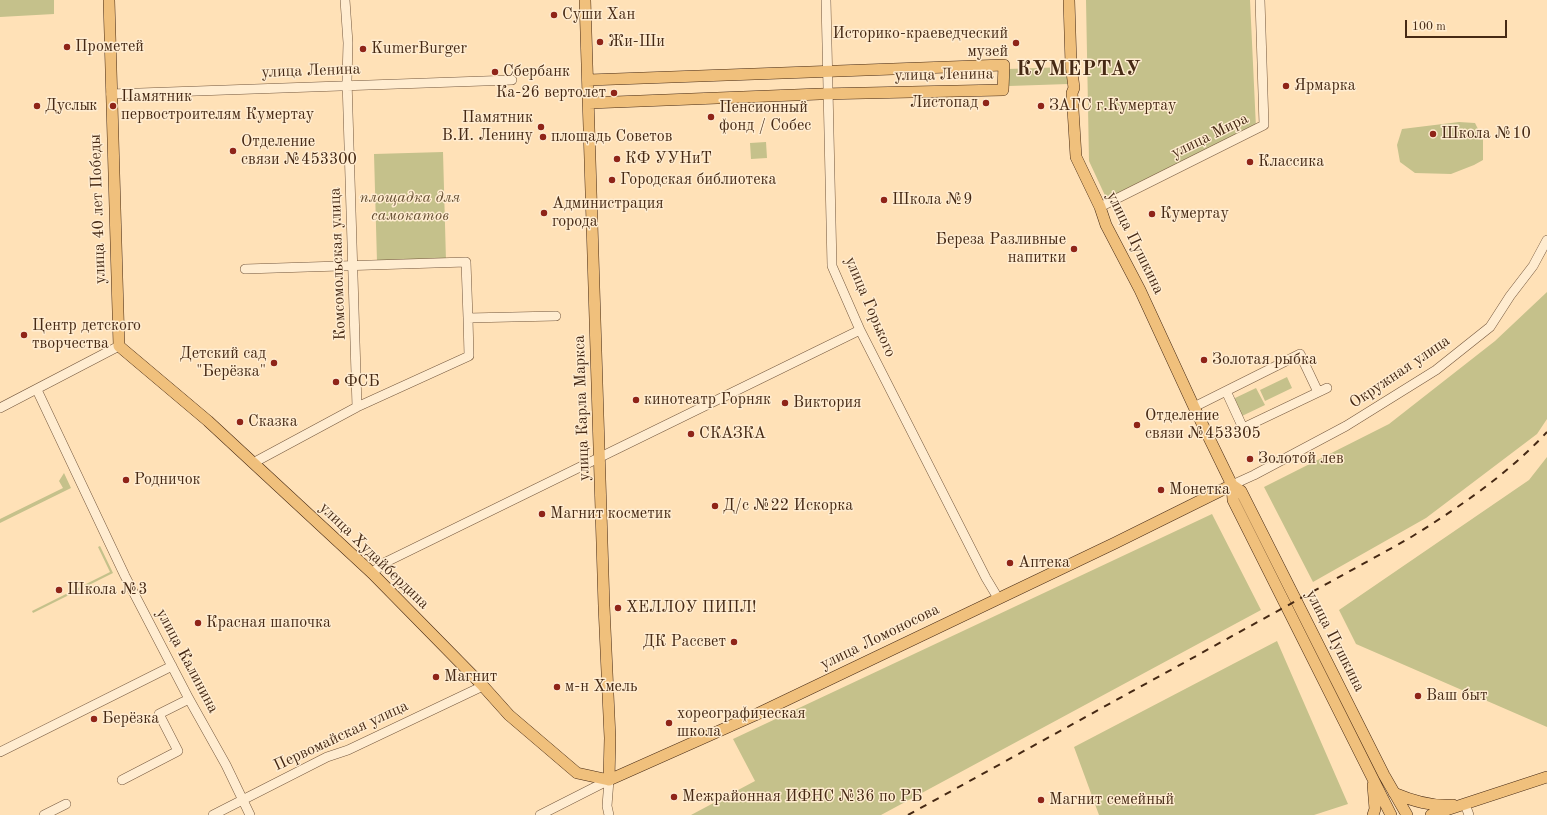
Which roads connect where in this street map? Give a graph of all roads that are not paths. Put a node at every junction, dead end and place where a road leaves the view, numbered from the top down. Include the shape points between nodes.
1 (109, 0) edge
2 (345, 0) edge
3 (585, 0) edge
4 (826, 0) edge
5 (1069, 0) edge
6 (1260, 0) edge
7 (828, 71) junction
8 (512, 80) dead end
9 (588, 80) junction
10 (348, 86) junction
11 (828, 93) junction
12 (111, 94) junction
13 (589, 103) junction
14 (1100, 207) junction
15 (1547, 240) edge
16 (353, 265) junction
17 (244, 269) dead end
18 (556, 316) dead end
19 (468, 318) junction
20 (860, 330) junction
21 (118, 346) junction
22 (1327, 388) dead end
23 (37, 390) junction
24 (1226, 391) junction
25 (1318, 392) junction
26 (357, 407) junction
27 (1194, 407) junction
28 (0, 408) edge
29 (600, 458) junction
30 (253, 463) junction
31 (1232, 485) junction
32 (372, 573) junction
33 (998, 598) junction
34 (172, 666) junction
35 (483, 686) junction
36 (189, 699) junction
37 (0, 752) edge
38 (1547, 777) edge
39 (122, 780) dead end
40 (609, 780) junction
41 (1373, 780) junction
42 (1394, 793) junction
43 (242, 800) junction
44 (66, 804) dead end
45 (1465, 804) junction
46 (44, 815) edge
47 (213, 815) edge
48 (250, 815) edge
49 (540, 815) edge
50 (608, 815) edge
51 (1373, 815) edge
52 (1391, 815) edge
53 (1407, 815) edge
54 (1431, 815) edge
55 (1469, 815) edge

1 - 12 main road, улица 40 лет Победы
2 - 10 street, Комсомольская улица
3 - 9 main road, улица Карла Маркса
4 - 7 street, улица Горького
5 - 14 main road, улица Пушкина via 1076,156
6 - 14 street, улица Мира via 1264,125
7 - 9 main road, улица Ленина
7 - 11 street, улица Горького
7 - 11 main road, улица Ленина via 1004,66 1003,90
8 - 10 street, улица Ленина
9 - 13 main road, улица Карла Маркса
10 - 12 street, улица Ленина
10 - 16 street, Комсомольская улица
11 - 13 main road, улица Ленина
11 - 20 street, улица Горького via 832,266
12 - 21 main road, улица 40 лет Победы
13 - 29 main road, улица Карла Маркса
14 - 27 main road, улица Пушкина via 1106,226 1140,290
15 - 31 street, Окружная улица via 1533,266 1490,327 1436,370 1346,426
16 - 17 street
16 - 19 street via 466,262
16 - 26 street, Комсомольская улица
18 - 19 street
19 - 26 street via 469,356
20 - 29 street
20 - 33 street, улица Горького
21 - 23 street
21 - 30 main road, улица Худайбердина via 208,421
22 - 25 street
23 - 28 street
23 - 34 street, улица Калинина
24 - 25 street via 1243,428
24 - 25 street via 1300,354
24 - 27 street
26 - 30 street
27 - 31 main road, улица Пушкина
29 - 32 street via 384,563
29 - 40 main road, улица Карла Маркса via 610,738
30 - 32 main road, улица Худайбердина
31 - 33 main road, улица Ломоносова
31 - 41 main road, улица Пушкина via 1233,500
31 - 42 main road, улица Пушкина via 1241,491
32 - 35 main road, улица Худайбердина
33 - 40 main road, улица Ломоносова via 755,715
34 - 36 street, улица Калинина
34 - 37 street
35 - 40 main road, улица Худайбердина via 509,715 577,773
35 - 43 street, Первомайская улица via 348,750 327,757
36 - 39 street via 159,714 178,752
36 - 43 street, улица Калинина via 226,765
38 - 45 main road
40 - 49 street, улица Ломоносова
40 - 50 street, улица Карла Маркса
41 - 51 main road
41 - 52 main road, улица Пушкина
42 - 45 main road via 1428,804
42 - 53 main road, улица Пушкина
43 - 47 street, Первомайская улица
43 - 48 street, улица Калинина
44 - 46 street
45 - 54 main road
45 - 55 street

